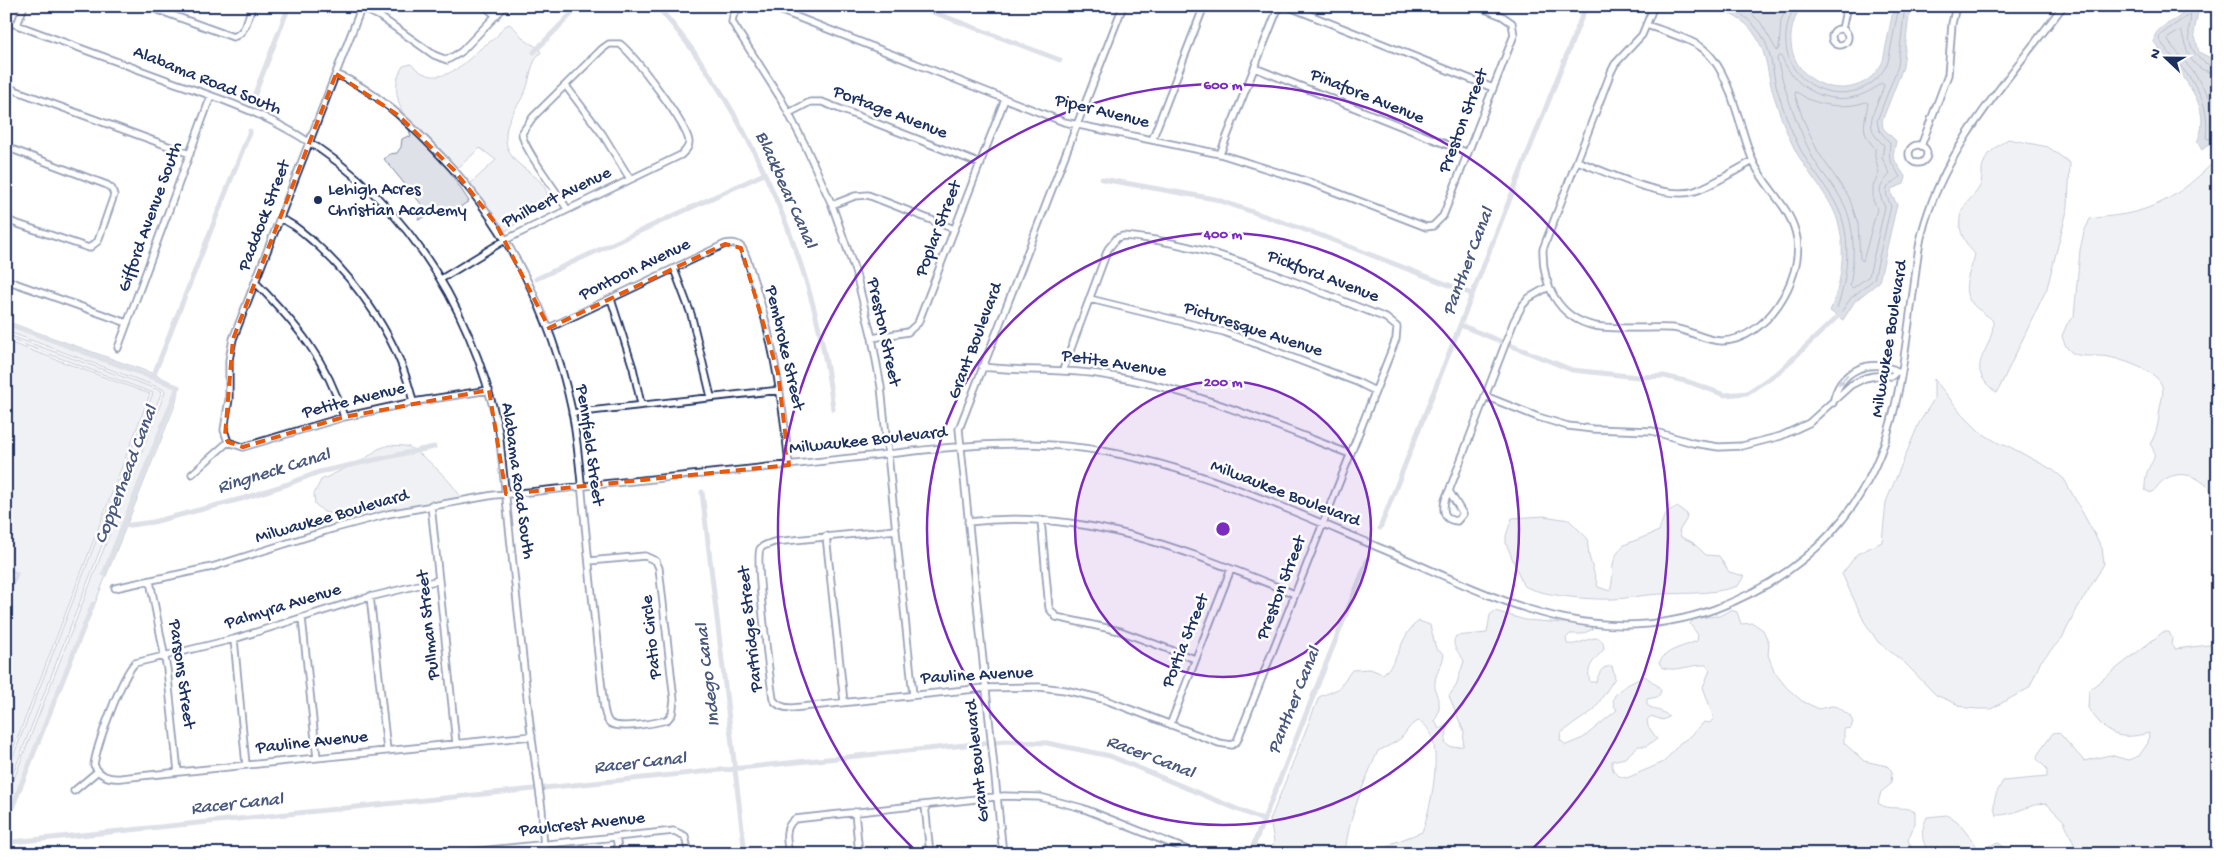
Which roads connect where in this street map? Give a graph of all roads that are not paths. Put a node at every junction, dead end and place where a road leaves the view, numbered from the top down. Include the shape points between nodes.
1 (24, 6) edge
2 (146, 6) edge
3 (252, 6) edge
4 (485, 6) edge
5 (505, 6) edge
6 (741, 6) edge
7 (769, 6) edge
8 (1123, 6) edge
9 (1204, 6) edge
10 (1279, 6) edge
11 (1287, 6) edge
12 (1477, 6) edge
13 (1654, 6) edge
14 (1847, 6) edge
15 (1956, 6) edge
16 (2063, 6) edge
17 (362, 7) edge
18 (496, 16) junction
19 (6, 21) edge
20 (18, 25) junction
21 (1647, 25) junction
22 (1842, 29) dead end
23 (1254, 68) junction
24 (336, 74) junction
25 (566, 86) junction
26 (6, 87) edge
27 (1493, 88) junction
28 (211, 96) junction
29 (1005, 99) junction
30 (789, 113) junction
31 (1076, 125) junction
32 (1152, 140) junction
33 (310, 144) junction
34 (1920, 146) dead end
35 (6, 147) edge
36 (190, 154) junction
37 (1220, 154) junction
38 (1468, 154) junction
39 (1577, 161) junction
40 (1753, 161) junction
41 (981, 164) junction
42 (630, 179) junction
43 (832, 205) junction
44 (567, 209) junction
45 (280, 219) junction
46 (6, 220) edge
47 (1434, 226) joint
48 (954, 229) junction
49 (506, 240) junction
50 (736, 243) joint
51 (674, 269) junction
52 (6, 280) edge
53 (441, 280) junction
54 (256, 283) junction
55 (1548, 287) junction
56 (611, 299) junction
57 (1090, 299) junction
58 (128, 323) junction
59 (1398, 327) joint
60 (549, 328) junction
61 (872, 338) junction
62 (118, 348) dead end
63 (982, 368) junction
64 (1861, 368) junction
65 (1063, 370) junction
66 (1900, 372) junction
67 (1864, 378) junction
68 (489, 390) junction
69 (780, 390) junction
70 (1375, 391) junction
71 (1485, 396) junction
72 (711, 397) junction
73 (413, 402) junction
74 (1833, 403) junction
75 (641, 404) junction
76 (572, 413) junction
77 (344, 416) junction
78 (228, 442) junction
79 (960, 447) junction
80 (888, 454) junction
81 (1350, 454) junction
82 (789, 465) junction
83 (192, 474) dead end
84 (580, 486) junction
85 (1449, 491) junction
86 (506, 494) junction
87 (430, 505) junction
88 (1041, 520) junction
89 (968, 522) junction
90 (1323, 524) junction
91 (896, 530) junction
92 (826, 536) junction
93 (589, 562) junction
94 (1231, 569) junction
95 (439, 580) junction
96 (150, 581) junction
97 (115, 588) dead end
98 (1296, 594) junction
99 (370, 596) junction
100 (302, 618) junction
101 (234, 639) junction
102 (165, 656) junction
103 (1195, 659) junction
104 (985, 688) junction
105 (913, 695) junction
106 (844, 702) junction
107 (776, 704) joint
108 (611, 724) joint
109 (1170, 725) junction
110 (532, 736) junction
111 (456, 743) junction
112 (1232, 745) joint
113 (387, 750) junction
114 (317, 758) junction
115 (246, 765) junction
116 (98, 772) junction
117 (178, 772) junction
118 (74, 791) dead end
119 (997, 797) junction
120 (925, 804) junction
121 (855, 812) junction
122 (616, 837) junction
123 (543, 844) junction
124 (467, 853) edge
125 (450, 854) edge
126 (544, 854) edge
127 (619, 854) edge
128 (689, 854) edge
129 (788, 854) edge
130 (859, 854) edge
131 (930, 854) edge
132 (1003, 854) edge
133 (1189, 854) edge

1 - 20 street
2 - 3 street via 233,37 243,30
4 - 18 street
5 - 18 street
6 - 30 street, Preston Street via 732,22
7 - 29 street, Piper Avenue
8 - 31 street, Grant Boulevard
9 - 32 street
10 - 23 street
11 - 27 street
12 - 27 street, Preston Street via 1512,23 1514,34
13 - 21 street
14 - 22 street
15 - 34 street via 1948,75
16 - 66 street, Milwaukee Boulevard via 1961,142 1937,190 1922,233
17 - 18 street via 387,20 434,55 447,60 461,52
17 - 24 street, Paddock Street
19 - 20 street, Alabama Road South
20 - 28 street, Alabama Road South
21 - 39 street via 1615,64
21 - 40 street via 1696,44 1718,63
23 - 37 street
23 - 38 street, Pinafore Avenue
24 - 33 street, Paddock Street
24 - 49 street, Pennfield Street via 376,98 427,141 476,197
25 - 42 street via 603,135
25 - 42 street, Philbert Avenue via 602,49 615,43 625,48 663,99 687,135 688,148 681,155
25 - 44 street via 522,134 524,146
26 - 36 street
27 - 38 street, Preston Street
28 - 33 street, Alabama Road South via 276,124
28 - 36 street, Gifford Avenue South
29 - 31 street, Piper Avenue
29 - 41 street, Poplar Street
30 - 41 street, Portage Avenue via 810,102 822,102
30 - 43 street, Preston Street
31 - 32 street, Piper Avenue
31 - 63 street, Grant Boulevard
32 - 37 street, Piper Avenue
33 - 45 street, Paddock Street
33 - 53 street, Alabama Road South via 379,200 411,236
35 - 46 street via 107,184 114,195 98,241 89,248
36 - 58 street, Gifford Avenue South
37 - 47 street, Piper Avenue via 1312,183 1420,225
38 - 47 street, Preston Street via 1443,216
39 - 40 street via 1658,191 1674,193 1693,191
39 - 55 street via 1543,249
40 - 55 street via 1787,211 1798,248 1795,272 1785,296 1749,333 1731,340 1716,341 1673,328 1590,324 1568,313
41 - 48 street, Poplar Street
42 - 44 street, Philbert Avenue
43 - 48 street via 855,196 868,195
43 - 61 street, Preston Street via 856,274
44 - 49 street, Philbert Avenue
45 - 54 street, Paddock Street
45 - 73 street via 296,227 322,250 362,295 393,347
48 - 61 street, Poplar Street via 918,323 908,332
49 - 53 street, Philbert Avenue
49 - 60 street, Pennfield Street
50 - 51 street, Pontoon Avenue via 724,244
50 - 69 street, Pembroke Street via 742,248 759,297
51 - 56 street, Pontoon Avenue
51 - 72 street via 691,314
52 - 58 street
53 - 68 street, Alabama Road South via 474,344
54 - 77 street via 288,316 309,344 329,376
54 - 78 street, Paddock Street via 230,350 229,399 224,430
55 - 71 street via 1522,306
56 - 60 street, Pontoon Avenue
56 - 75 street
57 - 59 street, Pickford Avenue via 1108,250 1117,238 1137,237 1242,263 1386,318
57 - 65 street
57 - 70 street, Picturesque Avenue via 1224,332
58 - 62 street, Gifford Avenue South
59 - 70 street, Preston Street
60 - 76 street, Pennfield Street
61 - 80 street, Preston Street
63 - 65 street, Petite Avenue
63 - 79 street, Grant Boulevard via 959,429
64 - 66 street via 1887,365
64 - 67 street
64 -> 74 street via 1848,374 1839,384
65 - 81 street, Petite Avenue via 1146,382 1196,396
66 - 67 street via 1892,376
66 - 90 street, Milwaukee Boulevard via 1892,424 1865,489 1852,508 1828,536 1789,571 1752,594 1691,617 1661,623 1621,625 1584,623 1542,614 1466,586
67 - 74 street via 1851,384
68 - 73 street, Petite Avenue
68 - 86 street, Alabama Road South via 499,432
69 - 72 street
69 - 82 street, Pembroke Street
70 - 81 street, Preston Street
71 - 74 street via 1568,426 1652,431 1678,440 1719,447 1742,446 1780,436 1808,423
71 - 85 street
72 - 75 street
73 - 77 street, Petite Avenue
75 - 76 street
76 - 84 street, Pennfield Street
77 - 78 street, Petite Avenue via 252,445 238,446
78 - 83 street
79 - 80 street, Milwaukee Boulevard
79 - 89 street, Grant Boulevard
79 - 90 street, Milwaukee Boulevard via 1050,445 1126,455 1204,478
80 - 82 street, Milwaukee Boulevard
80 - 91 street, Preston Street
81 - 90 street, Preston Street
82 - 84 street, Milwaukee Boulevard
84 - 86 street, Milwaukee Boulevard
84 - 93 street, Pennfield Street
85 - 85 street via 1443,509 1446,517 1456,522 1463,514
86 - 87 street, Milwaukee Boulevard
86 - 110 street, Alabama Road South
87 - 95 street, Pullman Street
87 - 96 street, Milwaukee Boulevard via 358,521 212,567
88 - 89 street
88 - 94 street via 1130,534
88 - 103 street via 1049,608 1056,617 1120,631
89 - 104 street, Grant Boulevard
90 - 98 street, Preston Street
91 - 92 street
91 - 105 street, Preston Street
92 - 106 street
92 - 107 street, Partridge Street via 774,542 760,550 770,675
93 - 108 street, Pennfield Street via 604,708
93 - 108 street, Patio Circle via 645,556 659,568 661,579 673,694 672,714 661,722 625,726
94 - 98 street
94 - 103 street, Portia Street
95 - 99 street, Palmyra Avenue
95 - 111 street, Pullman Street
96 - 97 street, Milwaukee Boulevard
96 - 102 street, Parsons Street
98 - 112 street, Preston Street via 1241,735
99 - 100 street, Palmyra Avenue
99 - 113 street
100 - 101 street, Palmyra Avenue
100 - 114 street
101 - 102 street, Palmyra Avenue
101 - 115 street
102 - 116 street, Palmyra Avenue via 135,663 127,674 99,746 94,765
102 - 117 street, Parsons Street
103 - 109 street, Portia Street
104 - 105 street, Pauline Avenue
104 - 109 street, Pauline Avenue via 1038,687 1074,692 1103,699
104 - 119 street, Grant Boulevard
105 - 106 street, Pauline Avenue
106 - 107 street, Pauline Avenue via 786,708
109 - 112 street, Pauline Avenue
110 - 111 street, Pauline Avenue
110 - 123 street, Alabama Road South
111 - 113 street, Pauline Avenue
113 - 114 street, Pauline Avenue
114 - 115 street, Pauline Avenue
115 - 117 street, Pauline Avenue
116 - 117 street, Pauline Avenue via 114,778
116 - 118 street
119 - 120 street
119 - 132 street, Grant Boulevard
119 - 133 street via 1026,796 1060,801 1165,840
120 - 121 street
120 - 131 street
121 - 129 street via 795,819 787,829
121 - 130 street
122 - 123 street, Paulcrest Avenue
122 - 127 street
122 - 128 street, Paulcrest Avenue via 680,832 685,836
123 - 124 street, Paulcrest Avenue
123 - 126 street, Alabama Road South
124 - 125 street, Paulcrest Avenue

